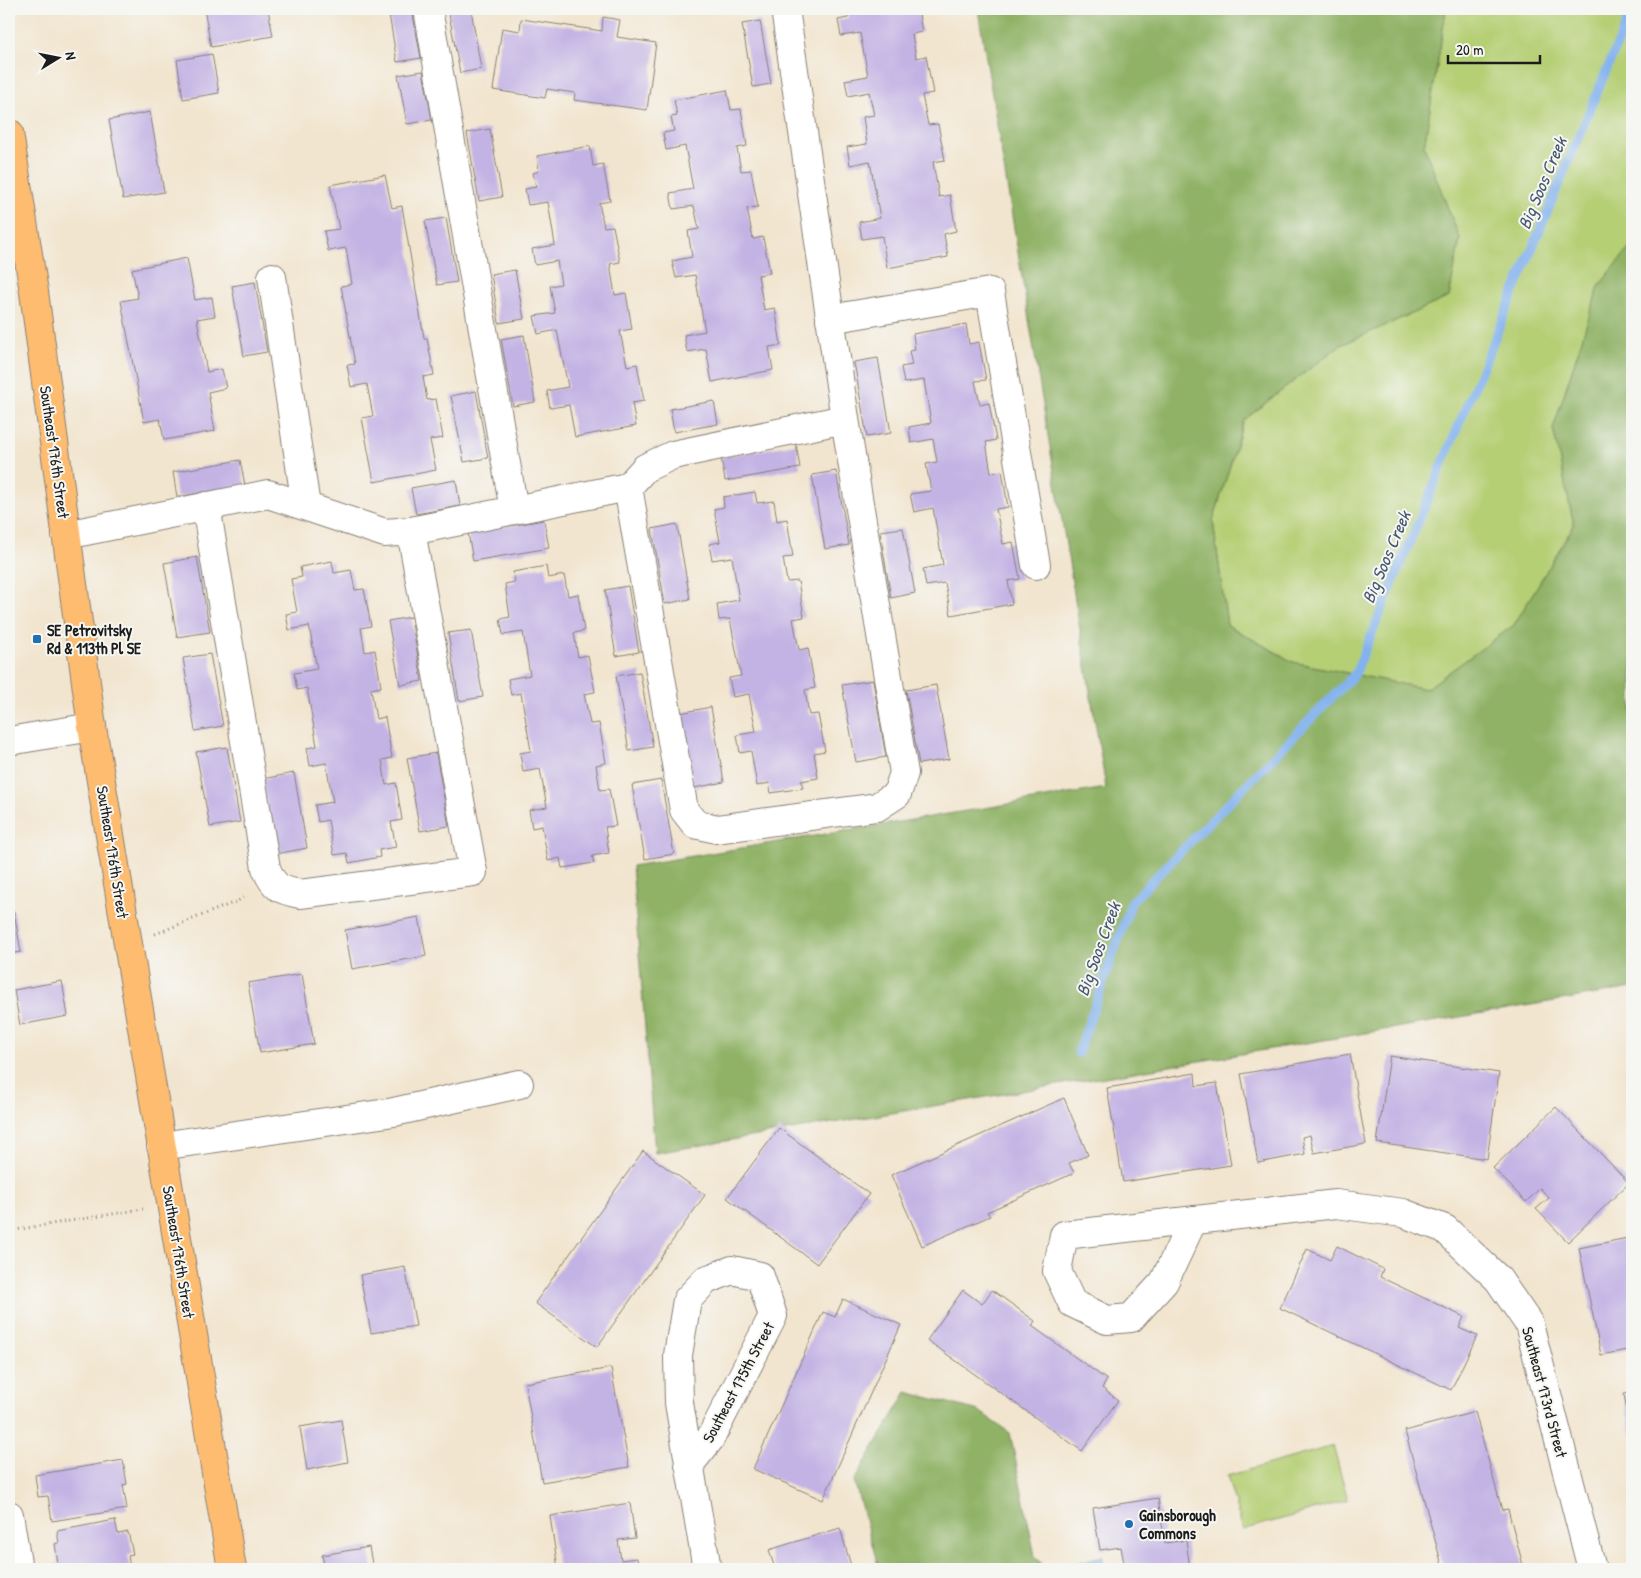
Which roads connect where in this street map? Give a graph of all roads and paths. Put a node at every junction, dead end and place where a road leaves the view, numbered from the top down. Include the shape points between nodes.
1 (428, 9) edge
2 (785, 9) edge
3 (9, 133) edge
4 (272, 277) dead end
5 (830, 319) junction
6 (845, 419) junction
7 (628, 487) junction
8 (206, 506) junction
9 (306, 506) junction
10 (514, 510) junction
11 (411, 531) junction
12 (66, 535) junction
13 (1036, 565) dead end
14 (92, 727) junction
15 (9, 741) edge
16 (238, 901) dead end
17 (128, 945) junction
18 (519, 1084) dead end
19 (161, 1146) junction
20 (171, 1204) junction
21 (1193, 1220) junction
22 (9, 1231) edge
23 (689, 1464) junction
24 (9, 1515) edge
25 (18, 1569) edge
26 (232, 1569) edge
27 (707, 1569) edge
28 (1592, 1569) edge

1 - 10 street
2 - 5 street
3 - 12 main road, Southeast 176th Street
4 - 9 street
5 - 6 street
5 - 13 street via 990,292
6 - 7 street via 673,455 645,468
6 - 7 street via 904,773 897,794 877,807 717,829 695,824 684,810
7 - 10 street
8 - 9 street via 268,494
8 - 11 street via 266,868 272,883 285,891 300,894 473,872
8 - 12 street
9 - 11 street via 385,533
10 - 11 street
12 - 14 main road, Southeast 176th Street
14 - 15 street
14 - 17 main road, Southeast 176th Street
16 - 17 path
17 - 19 main road, Southeast 176th Street
18 - 19 street via 394,1112
19 - 20 main road, Southeast 176th Street
20 - 22 path
20 - 26 main road, Southeast 176th Street
21 - 21 street, Southeast 173rd Street via 1164,1282 1131,1318 1107,1320 1072,1303 1057,1271 1064,1235
21 - 28 street, Southeast 173rd Street via 1336,1204 1403,1213 1445,1229 1498,1279 1529,1324
23 - 23 street, Southeast 175th Street via 710,1439 773,1316 760,1276 732,1270 706,1280 687,1300 678,1355 679,1403
23 - 27 street, Southeast 175th Street
24 - 25 street

